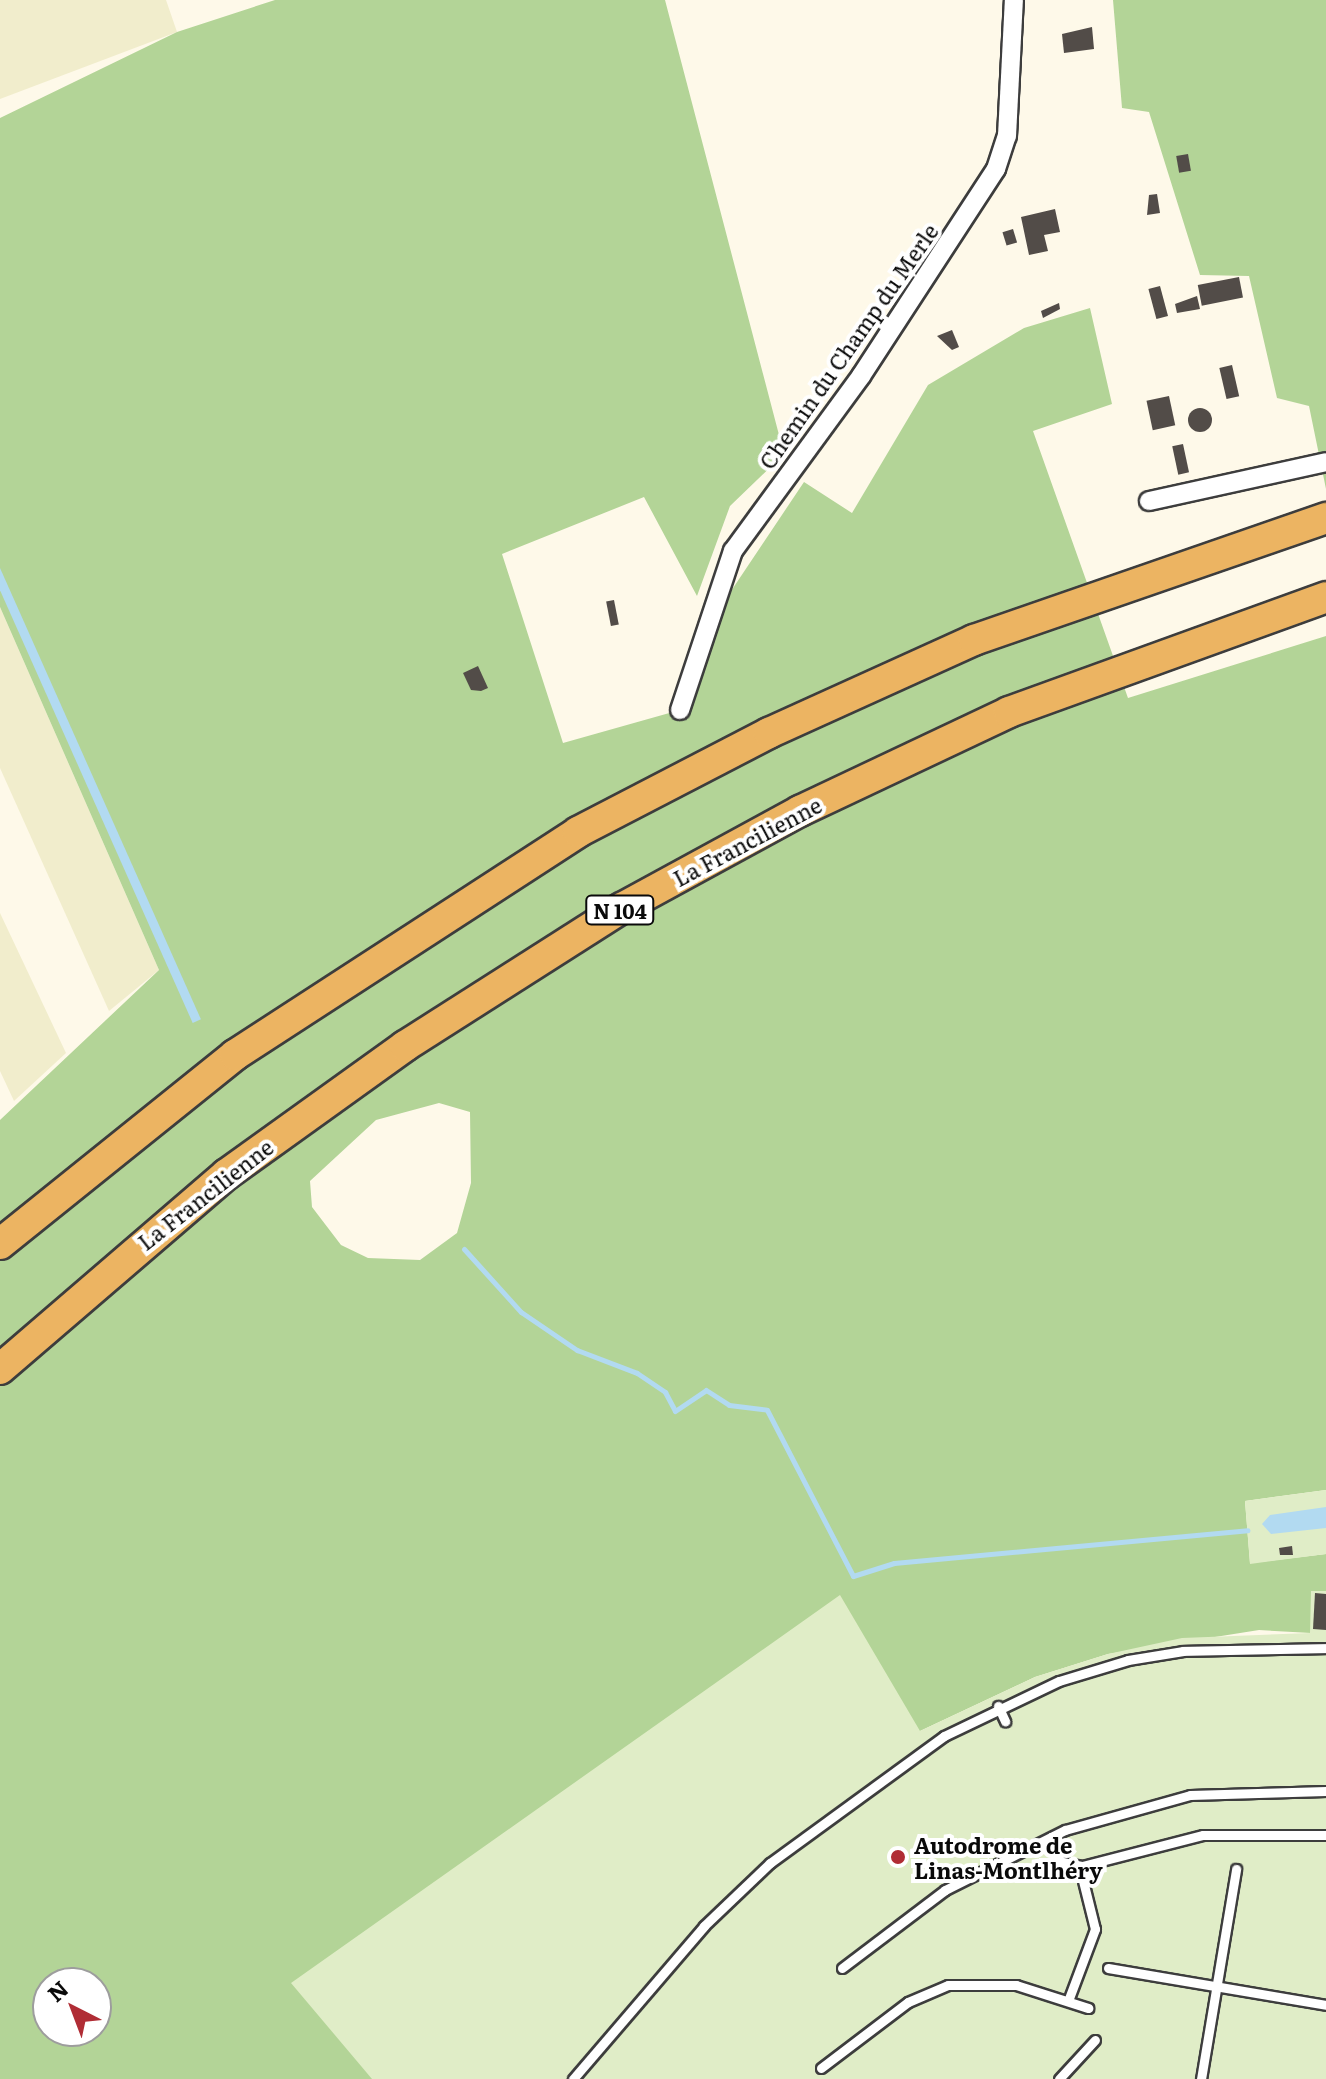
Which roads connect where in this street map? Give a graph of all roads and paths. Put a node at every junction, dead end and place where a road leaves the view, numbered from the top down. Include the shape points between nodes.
1 (1014, 0) edge
2 (1326, 462) edge
3 (1149, 501) dead end
4 (1326, 518) edge
5 (1326, 597) edge
6 (680, 710) dead end
7 (0, 1244) edge
8 (0, 1369) edge
9 (1326, 1648) edge
10 (998, 1706) junction
11 (1005, 1721) dead end
12 (1326, 1791) edge
13 (1326, 1835) edge
14 (1058, 1861) dead end
15 (1236, 1869) dead end
16 (1083, 1881) dead end
17 (842, 1968) dead end
18 (1108, 1968) dead end
19 (1217, 1987) junction
20 (1068, 2001) junction
21 (1326, 2005) edge
22 (1088, 2008) dead end
23 (1095, 2040) dead end
24 (821, 2068) dead end
25 (573, 2079) edge
26 (1059, 2079) edge
27 (1201, 2079) edge

1 - 6 street, Chemin du Champ du Merle via 1007,136 996,169 870,364 733,551
2 - 3 street
4 - 7 highway via 974,640 769,733 578,832 235,1055
5 - 8 highway, La Francilienne / N 104 via 1009,712 800,811 622,908 405,1046 227,1174
9 - 10 lane via 1183,1651 1128,1660
10 - 11 lane
10 - 25 lane via 843,1804 770,1863 704,1926
12 - 17 lane via 1190,1795 1065,1830 945,1890
13 - 14 lane via 1203,1835 1082,1866
15 - 19 lane
16 - 20 lane via 1093,1941
18 - 19 lane
19 - 21 lane
19 - 27 lane
20 - 22 lane
20 - 24 lane via 1016,1985 948,1985 908,2002
23 - 26 lane

